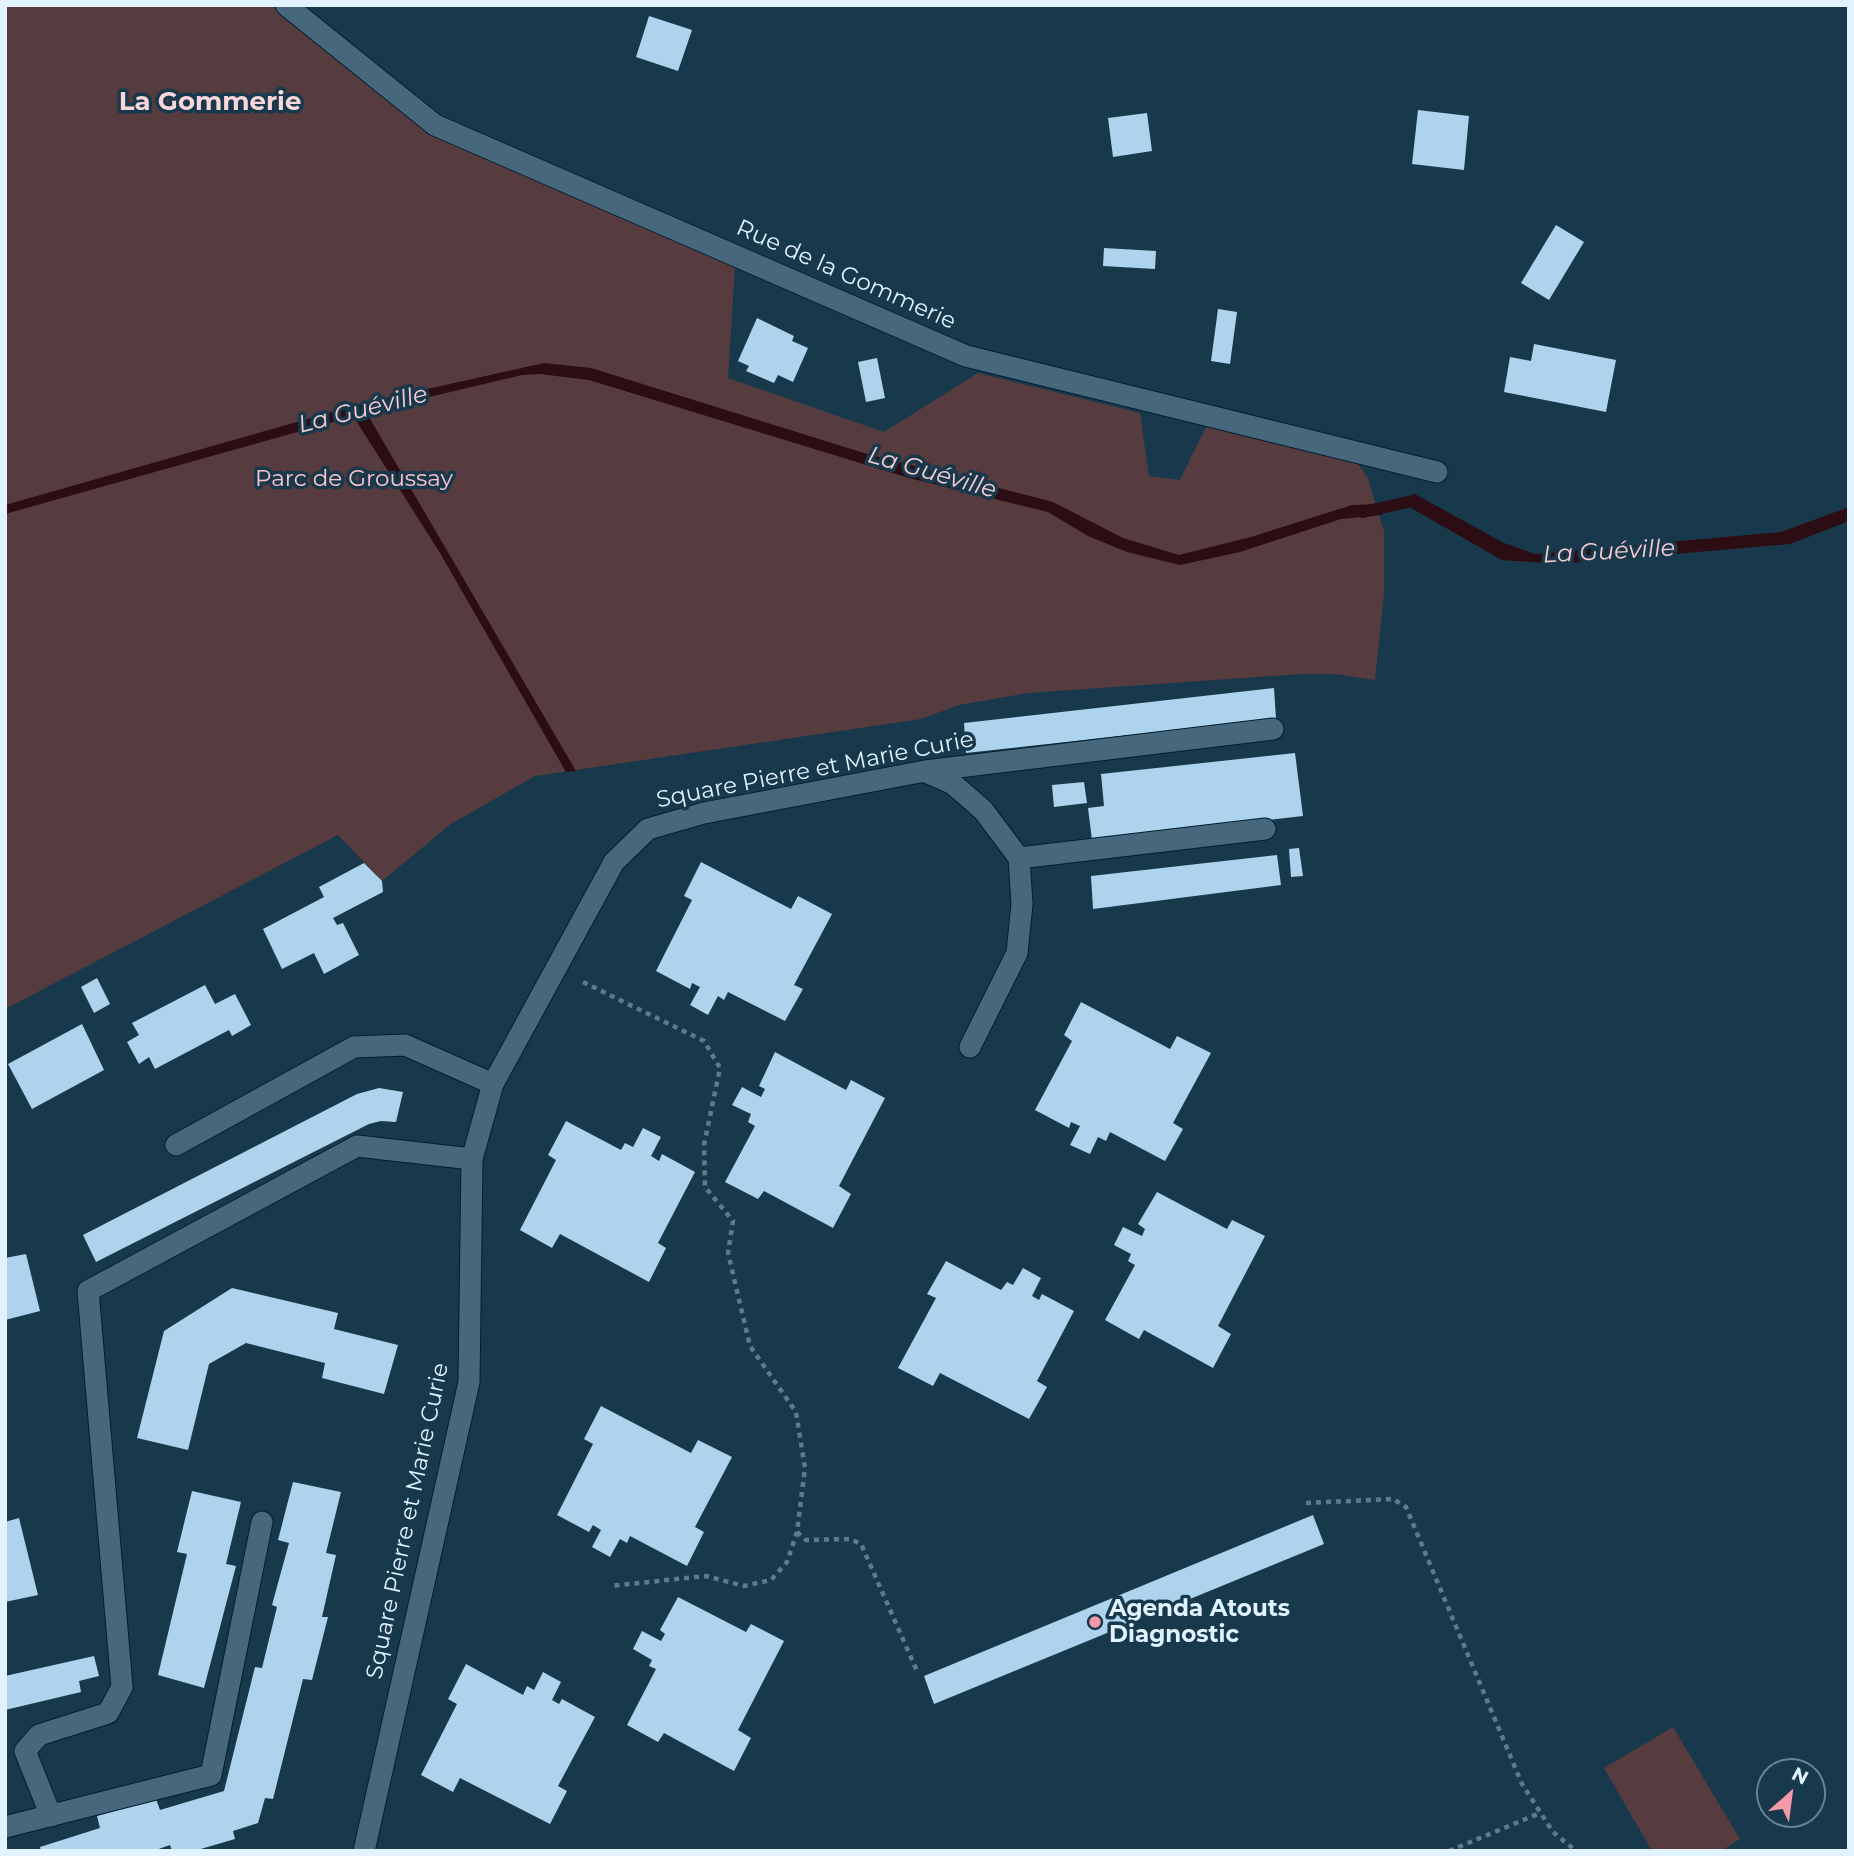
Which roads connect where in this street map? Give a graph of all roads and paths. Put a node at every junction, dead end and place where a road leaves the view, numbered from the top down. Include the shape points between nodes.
1 (286, 5) edge
2 (1437, 472) dead end
3 (1273, 729) dead end
4 (925, 771) junction
5 (1265, 829) dead end
6 (1019, 858) junction
7 (554, 968) junction
8 (970, 1047) dead end
9 (493, 1084) junction
10 (176, 1145) dead end
11 (472, 1159) junction
12 (1306, 1503) dead end
13 (262, 1522) dead end
14 (797, 1532) junction
15 (610, 1586) dead end
16 (917, 1671) dead end
17 (1540, 1813) junction
18 (51, 1816) junction
19 (5, 1827) edge
20 (364, 1851) edge
21 (1449, 1851) edge
22 (1576, 1851) edge

1 - 2 street, Rue de la Gommerie via 435,125 966,356
3 - 4 street, Square Pierre et Marie Curie
4 - 6 street via 953,784 983,810
4 - 7 street, Square Pierre et Marie Curie via 704,813 648,829 614,862
5 - 6 street
6 - 8 street via 1022,904 1017,953
7 - 9 street, Square Pierre et Marie Curie
7 - 14 path via 704,1041 720,1068 704,1146 705,1187 733,1221 728,1253 750,1346 796,1412 805,1468
9 - 10 street via 405,1045 354,1047
9 - 11 street, Square Pierre et Marie Curie
11 - 18 street via 357,1146 88,1291 122,1687 108,1713 38,1735 25,1751
11 - 20 street, Square Pierre et Marie Curie via 469,1381
12 - 17 path via 1393,1499 1405,1507 1522,1784
13 - 18 street via 211,1775
14 - 15 path via 787,1562 771,1580 744,1586 706,1576
14 - 16 path via 806,1540 850,1539 861,1544
17 - 21 path
17 - 22 path via 1553,1832
18 - 19 street

